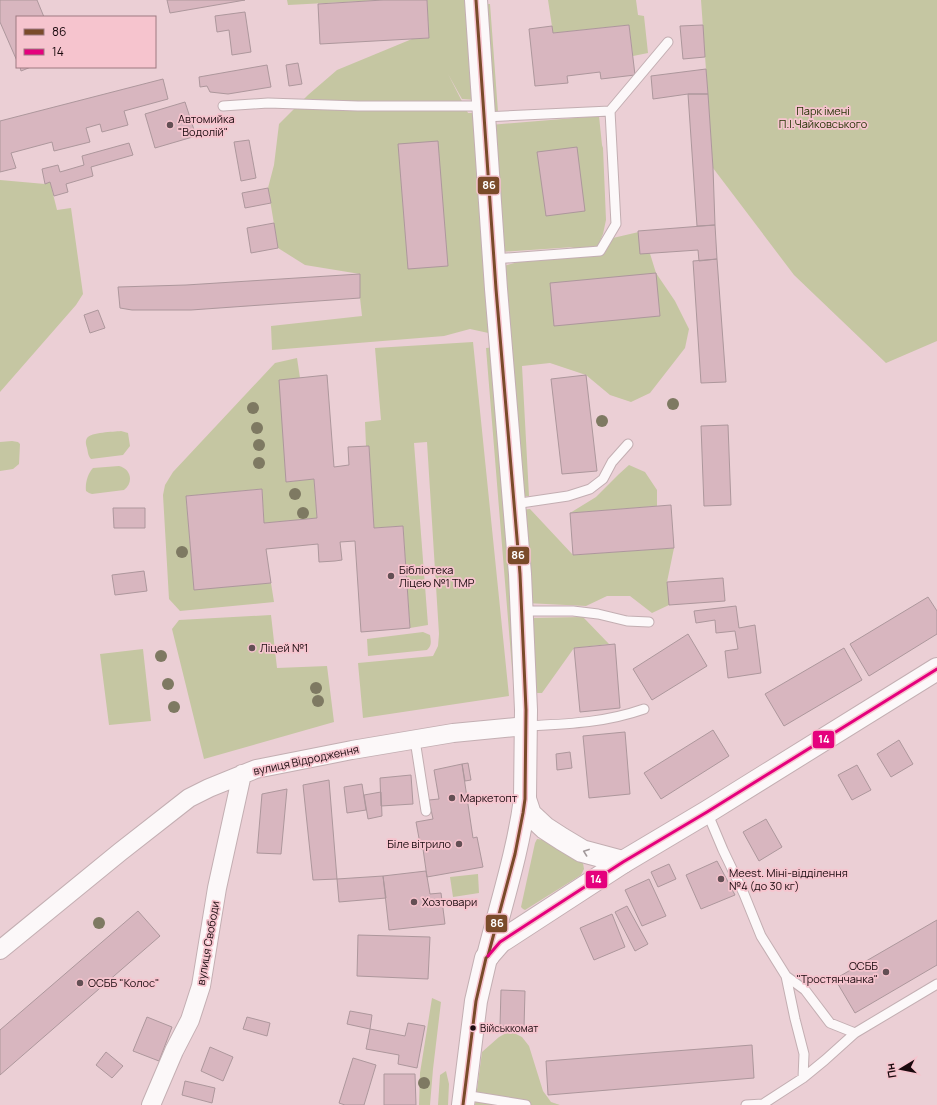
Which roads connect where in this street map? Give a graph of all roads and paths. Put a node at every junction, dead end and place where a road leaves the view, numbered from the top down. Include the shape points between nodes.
1 (476, 0) edge
2 (668, 42) dead end
3 (223, 106) dead end
4 (610, 110) junction
5 (484, 111) junction
6 (494, 259) junction
7 (628, 444) dead end
8 (514, 504) junction
9 (522, 610) junction
10 (649, 622) dead end
11 (937, 670) edge
12 (644, 709) dead end
13 (526, 726) junction
14 (415, 740) junction
15 (242, 774) junction
16 (524, 800) junction
17 (426, 811) dead end
18 (707, 812) junction
19 (623, 862) junction
20 (0, 950) edge
21 (488, 956) junction
22 (786, 976) junction
23 (937, 984) edge
24 (855, 1033) junction
25 (803, 1078) junction
26 (463, 1100) edge
27 (151, 1105) edge
28 (526, 1105) edge
29 (746, 1105) edge

1 - 5 street
2 - 4 lane
3 - 5 lane via 268,103
4 - 5 lane
4 - 6 lane via 616,224 600,251
5 - 6 street
6 - 8 street
7 - 8 lane via 612,462 603,479 590,489 568,496
8 - 9 street
9 - 10 lane via 573,611 627,621
9 - 13 street
11 - 18 street
12 - 13 lane via 601,721
13 - 14 street, вулиця Відродження via 453,733
13 - 16 street
14 - 15 street, вулиця Відродження via 352,750
14 - 17 lane
15 - 20 street, вулиця Відродження via 189,798
15 - 27 street, вулиця Свободи via 217,888 201,986 190,1020
19 -> 16 street via 582,851 562,839 530,814
16 - 21 street via 515,854
18 - 19 street
18 - 22 lane via 761,936
19 - 21 street via 500,942
21 - 26 street via 476,1001
22 - 24 lane via 805,990 830,1023
22 - 25 lane via 804,1054
23 - 24 lane
24 - 25 lane
25 - 29 lane via 764,1104
26 - 28 lane

